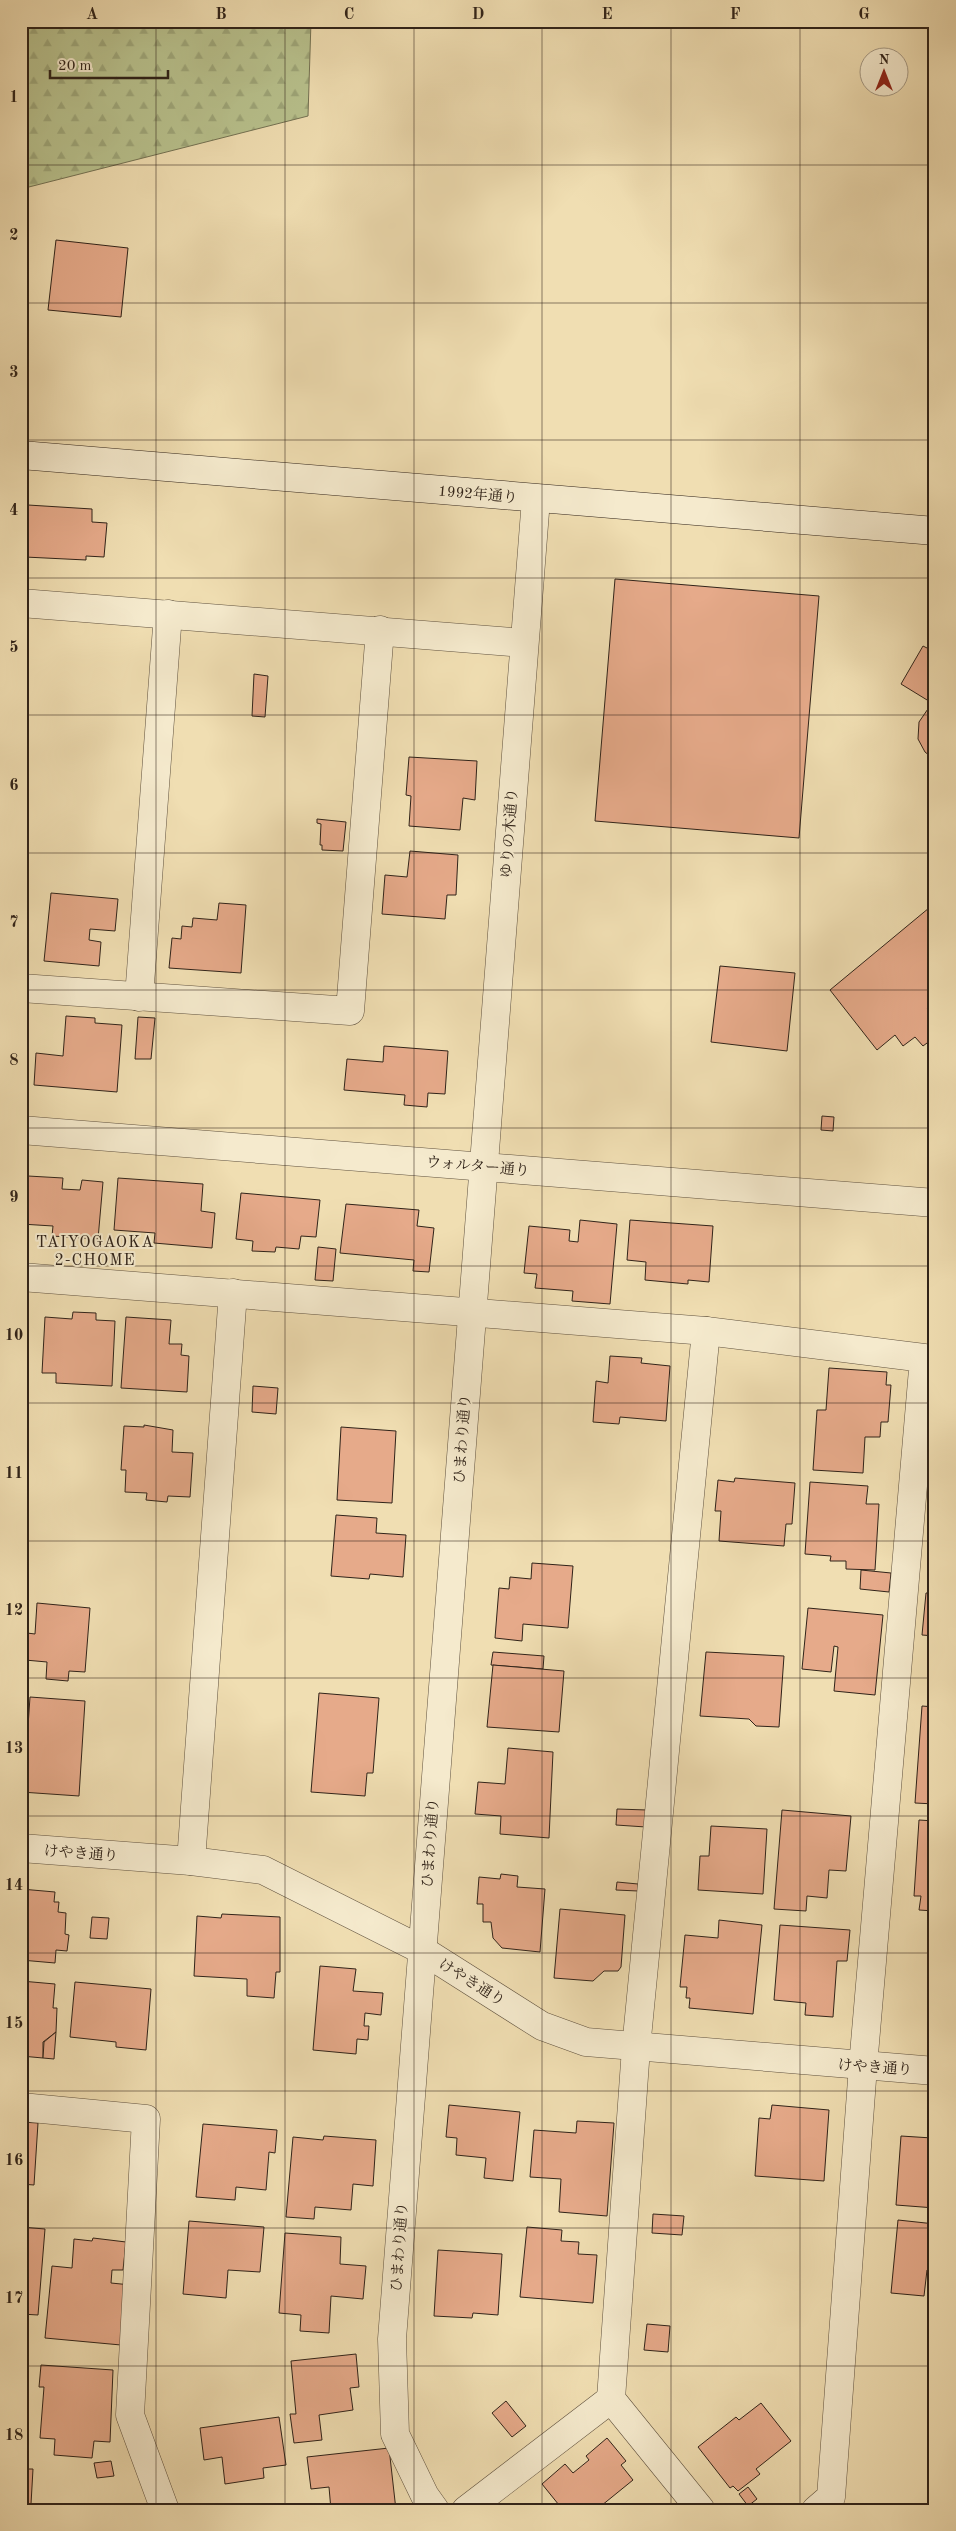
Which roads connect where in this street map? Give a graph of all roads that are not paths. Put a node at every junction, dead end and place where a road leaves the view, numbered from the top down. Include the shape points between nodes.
1 (21, 455) edge
2 (536, 499) junction
3 (935, 531) edge
4 (21, 603) edge
5 (168, 614) junction
6 (380, 630) junction
7 (524, 643) junction
8 (21, 988) edge
9 (139, 997) junction
10 (21, 1130) edge
11 (483, 1167) junction
12 (935, 1203) edge
13 (21, 1277) edge
14 (233, 1293) junction
15 (472, 1314) junction
16 (706, 1331) junction
17 (21, 1848) edge
18 (191, 1861) junction
19 (422, 1950) junction
20 (636, 2048) junction
21 (863, 2066) junction
22 (935, 2071) edge
23 (21, 2107) edge
24 (611, 2399) junction
25 (165, 2510) edge
26 (435, 2510) edge
27 (466, 2510) edge
28 (702, 2510) edge
29 (816, 2510) edge

1 - 2 street, 1992年通り
2 - 3 street, 1992年通り
2 - 7 street, ゆりの木通り
4 - 5 street
5 - 6 street
5 - 9 street
6 - 7 street
6 - 9 street via 350,1011
7 - 11 street, ゆりの木通り
8 - 9 street
10 - 11 street, ウォルター通り
11 - 12 street, ウォルター通り
11 - 15 street, ひまわり通り
13 - 14 street
14 - 15 street
14 - 18 street
15 - 16 street
15 - 19 street, ひまわり通り
16 - 20 street
16 - 21 street via 924,1358
17 - 18 street, けやき通り
18 - 19 street, けやき通り via 263,1870
19 - 20 street, けやき通り via 542,2026 586,2042
19 - 26 street, ひまわり通り via 392,2339 395,2434
20 - 21 street, けやき通り
20 - 24 street
21 - 22 street, けやき通り
21 - 29 street via 830,2497
23 - 25 street via 146,2119 130,2415
24 - 27 street
24 - 28 street

